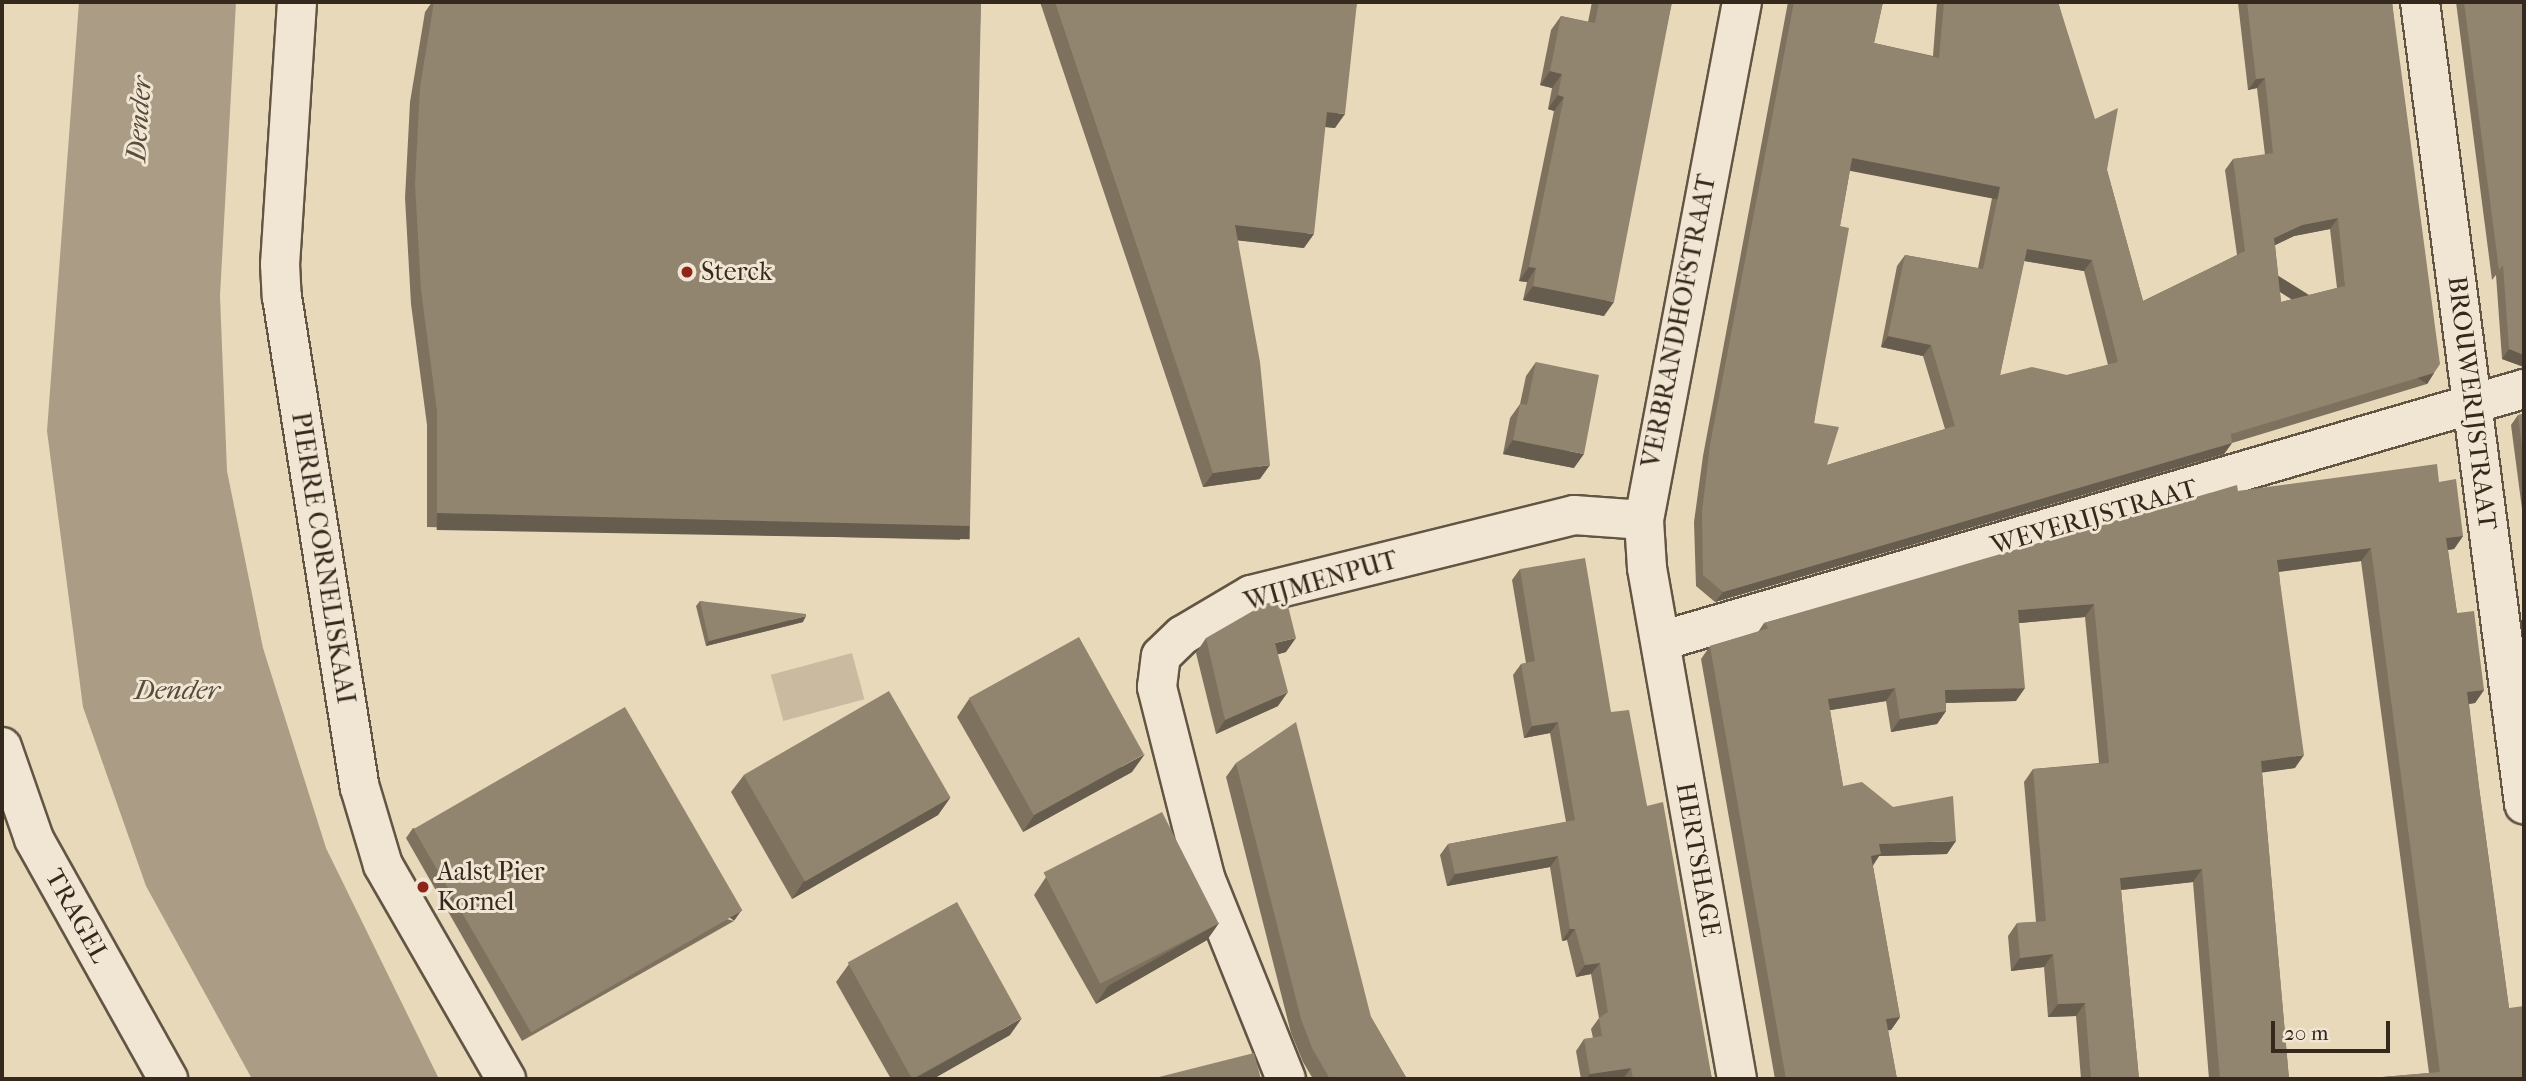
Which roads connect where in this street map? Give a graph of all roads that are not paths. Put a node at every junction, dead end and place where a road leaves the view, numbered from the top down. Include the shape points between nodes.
1 (298, 2) edge
2 (1741, 2) edge
3 (2420, 2) edge
4 (2524, 388) edge
5 (2472, 402) junction
6 (1644, 520) junction
7 (1661, 641) junction
8 (2, 747) edge
9 (2524, 804) edge
10 (168, 1079) edge
11 (506, 1079) edge
12 (1286, 1079) edge
13 (1737, 1079) edge

1 - 11 street, PIERRE CORNELISKAAI via 280,264 282,297 360,788 383,865
2 - 6 street, VERBRANDHOFSTRAAT
3 - 5 street, BROUWERIJSTRAAT
4 - 5 street, WEVERIJSTRAAT
5 - 7 street, WEVERIJSTRAAT via 2432,418
5 - 9 street, BROUWERIJSTRAAT
6 - 7 street, VERBRANDHOFSTRAAT via 1647,568
6 - 12 street, WIJMENPUT via 1574,515 1251,595 1169,645 1157,671 1160,703 1205,877
7 - 13 street, HERTSHAGE
8 - 10 street, TRAGEL via 34,839

